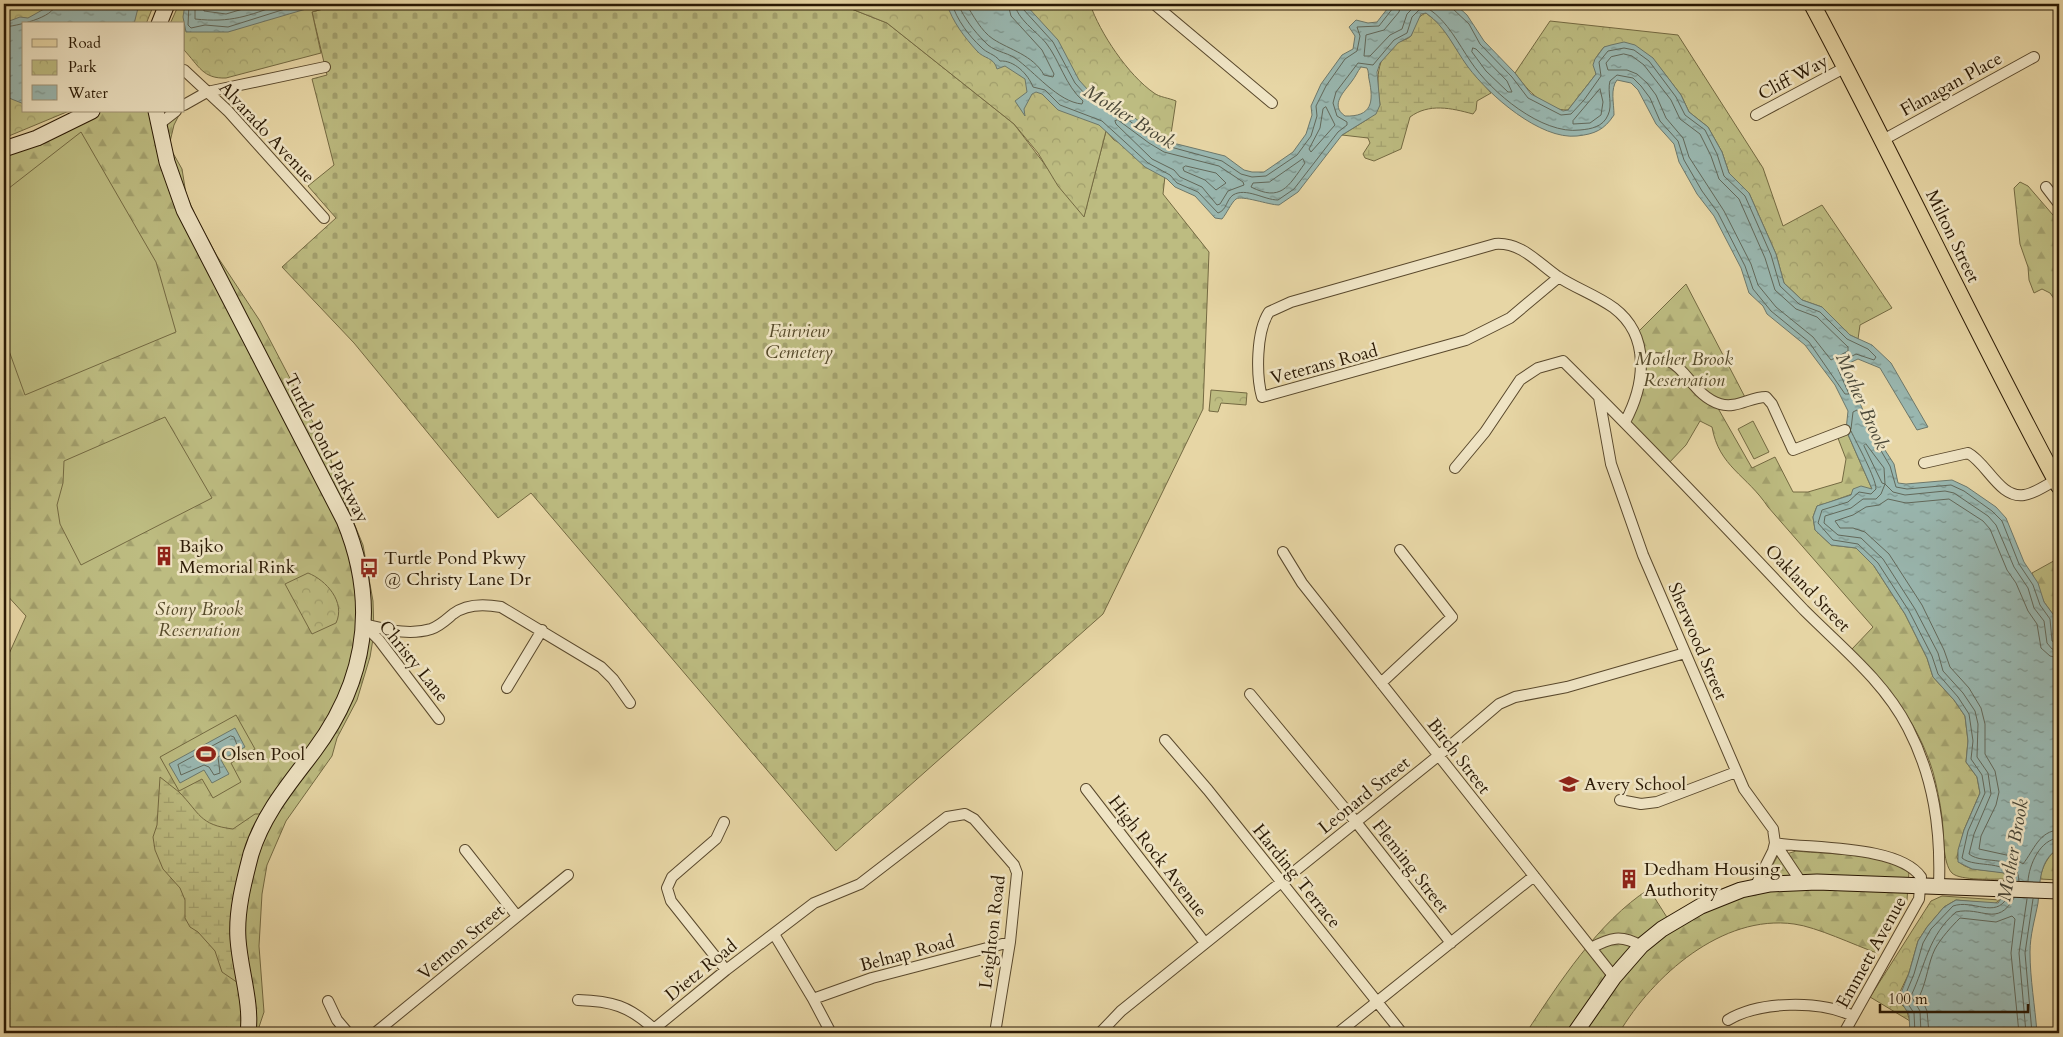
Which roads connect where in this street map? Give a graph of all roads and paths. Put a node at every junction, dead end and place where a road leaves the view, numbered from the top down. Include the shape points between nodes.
1 (167, 4) edge
2 (1154, 4) edge
3 (1812, 4) edge
4 (160, 22) edge
5 (2034, 57) dead end
6 (325, 67) dead end
7 (1846, 67) junction
8 (185, 71) edge
9 (207, 92) junction
10 (185, 104) edge
11 (1272, 104) dead end
12 (90, 112) edge
13 (173, 112) edge
14 (1756, 115) dead end
15 (157, 118) edge
16 (1883, 140) junction
17 (4, 149) edge
18 (2046, 188) dead end
19 (2059, 204) edge
20 (324, 218) dead end
21 (1558, 277) junction
22 (1642, 361) junction
23 (1599, 397) junction
24 (1626, 422) junction
25 (1845, 430) dead end
26 (1924, 463) dead end
27 (1455, 468) dead end
28 (2058, 483) edge
29 (1400, 550) dead end
30 (1282, 552) dead end
31 (363, 624) junction
32 (542, 630) junction
33 (1685, 653) junction
34 (1381, 682) junction
35 (507, 688) dead end
36 (1250, 694) dead end
37 (630, 703) dead end
38 (439, 719) dead end
39 (1165, 740) dead end
40 (1438, 756) junction
41 (1736, 772) junction
42 (1086, 789) dead end
43 (1620, 800) dead end
44 (724, 822) dead end
45 (1356, 822) junction
46 (1775, 843) junction
47 (465, 850) dead end
48 (568, 875) dead end
49 (1534, 876) junction
50 (1282, 882) junction
51 (1801, 882) junction
52 (1922, 885) junction
53 (1939, 885) junction
54 (1756, 887) junction
55 (2053, 890) edge
56 (517, 916) junction
57 (774, 934) junction
58 (1010, 942) junction
59 (1205, 943) junction
60 (1451, 943) junction
61 (1641, 946) junction
62 (1591, 948) junction
63 (726, 970) junction
64 (1614, 977) junction
65 (813, 999) junction
66 (328, 1000) dead end
67 (578, 1000) dead end
68 (1377, 1002) junction
69 (1853, 1016) junction
70 (1728, 1020) dead end
71 (652, 1031) edge
72 (250, 1032) edge
73 (348, 1033) edge
74 (374, 1033) edge
75 (831, 1033) edge
76 (995, 1033) edge
77 (1100, 1033) edge
78 (1338, 1033) edge
79 (1402, 1033) edge
80 (1575, 1033) edge
81 (1844, 1033) edge

1 - 4 main road
2 - 11 street
3 - 7 main road, Milton Street
5 - 16 street, Flanagan Place
6 - 9 street
7 - 14 street, Cliff Way
7 - 16 main road, Milton Street
8 - 9 street, Alvarado Avenue
9 - 10 street
9 - 20 street, Alvarado Avenue
12 - 17 main road via 37,138
13 - 15 street
15 - 31 main road, Turtle Pond Parkway via 170,173 184,210 347,526 364,587
16 - 28 main road, Milton Street
18 - 19 street
21 - 21 street, Veterans Road via 1522,249 1505,243 1495,244 1277,307 1269,312 1262,327 1258,369 1262,397 1473,337 1516,313
21 - 22 street, Veterans Road via 1602,300 1623,316 1635,335
22 - 24 street, Veterans Road via 1640,390
22 - 25 street via 1654,356 1666,358 1707,398 1722,405 1766,397 1793,450
23 - 24 street, Oakland Street
23 - 27 street, Oakland Street via 1562,361 1538,368 1520,380 1485,432
23 - 33 street, Sherwood Street via 1606,443 1618,485 1643,555
24 - 53 street, Oakland Street via 1871,677 1900,713 1931,785 1940,845
26 - 28 street via 1968,453 2004,489 2018,495
29 - 34 street via 1452,618
30 - 34 street, Birch Street via 1302,583
31 - 32 street via 405,633 420,631 434,628 465,607 487,604 501,607
31 - 38 street, Christy Lane
31 - 72 main road, Turtle Pond Parkway via 357,671 336,721 287,785 269,814 252,852 238,922
32 - 35 street
32 - 37 street via 601,667
33 - 40 street, Leonard Street via 1560,689 1506,700
33 - 41 street, Sherwood Street
34 - 40 street, Birch Street
36 - 45 street, Fleming Street
39 - 50 street, Harding Terrace
40 - 45 street, Leonard Street
40 - 49 street, Birch Street
41 - 43 street via 1657,802 1641,804
41 - 46 street, Sherwood Street via 1749,799 1773,829
42 - 59 street, High Rock Avenue
44 - 63 street via 716,839 672,877 667,888 671,901
45 - 50 street, Leonard Street
45 - 60 street, Fleming Street
46 - 51 street, Sherwood Street
46 - 52 street via 1879,854 1915,870
46 - 54 street
47 - 56 street
48 - 56 street, Vernon Street
49 - 60 street
49 - 62 street, Birch Street
50 - 59 street, Leonard Street
50 - 68 street, Harding Terrace
51 - 52 main road
51 - 54 main road
52 - 53 main road
52 - 69 street, Emmett Avenue via 1917,903
53 - 55 main road
54 - 61 main road via 1701,906
56 - 74 street, Vernon Street
57 - 58 street, Leighton Road via 814,903 860,884 947,817 965,814 980,825 1014,864 1017,873
57 - 63 street, Dietz Road
57 - 65 street
58 - 65 street, Belnap Road via 872,978
58 - 76 street, Leighton Road
59 - 77 street, Leonard Street via 1120,1011
60 - 68 street
61 - 62 street via 1616,937
61 - 64 main road
62 - 64 street, Birch Street
63 - 71 street, Dietz Road
64 - 80 main road
65 - 75 street
66 - 73 street
67 - 71 street via 602,1001 637,1013
68 - 78 street
68 - 79 street, Harding Terrace
69 - 70 street via 1836,1010 1784,1004
69 - 81 street, Emmett Avenue

